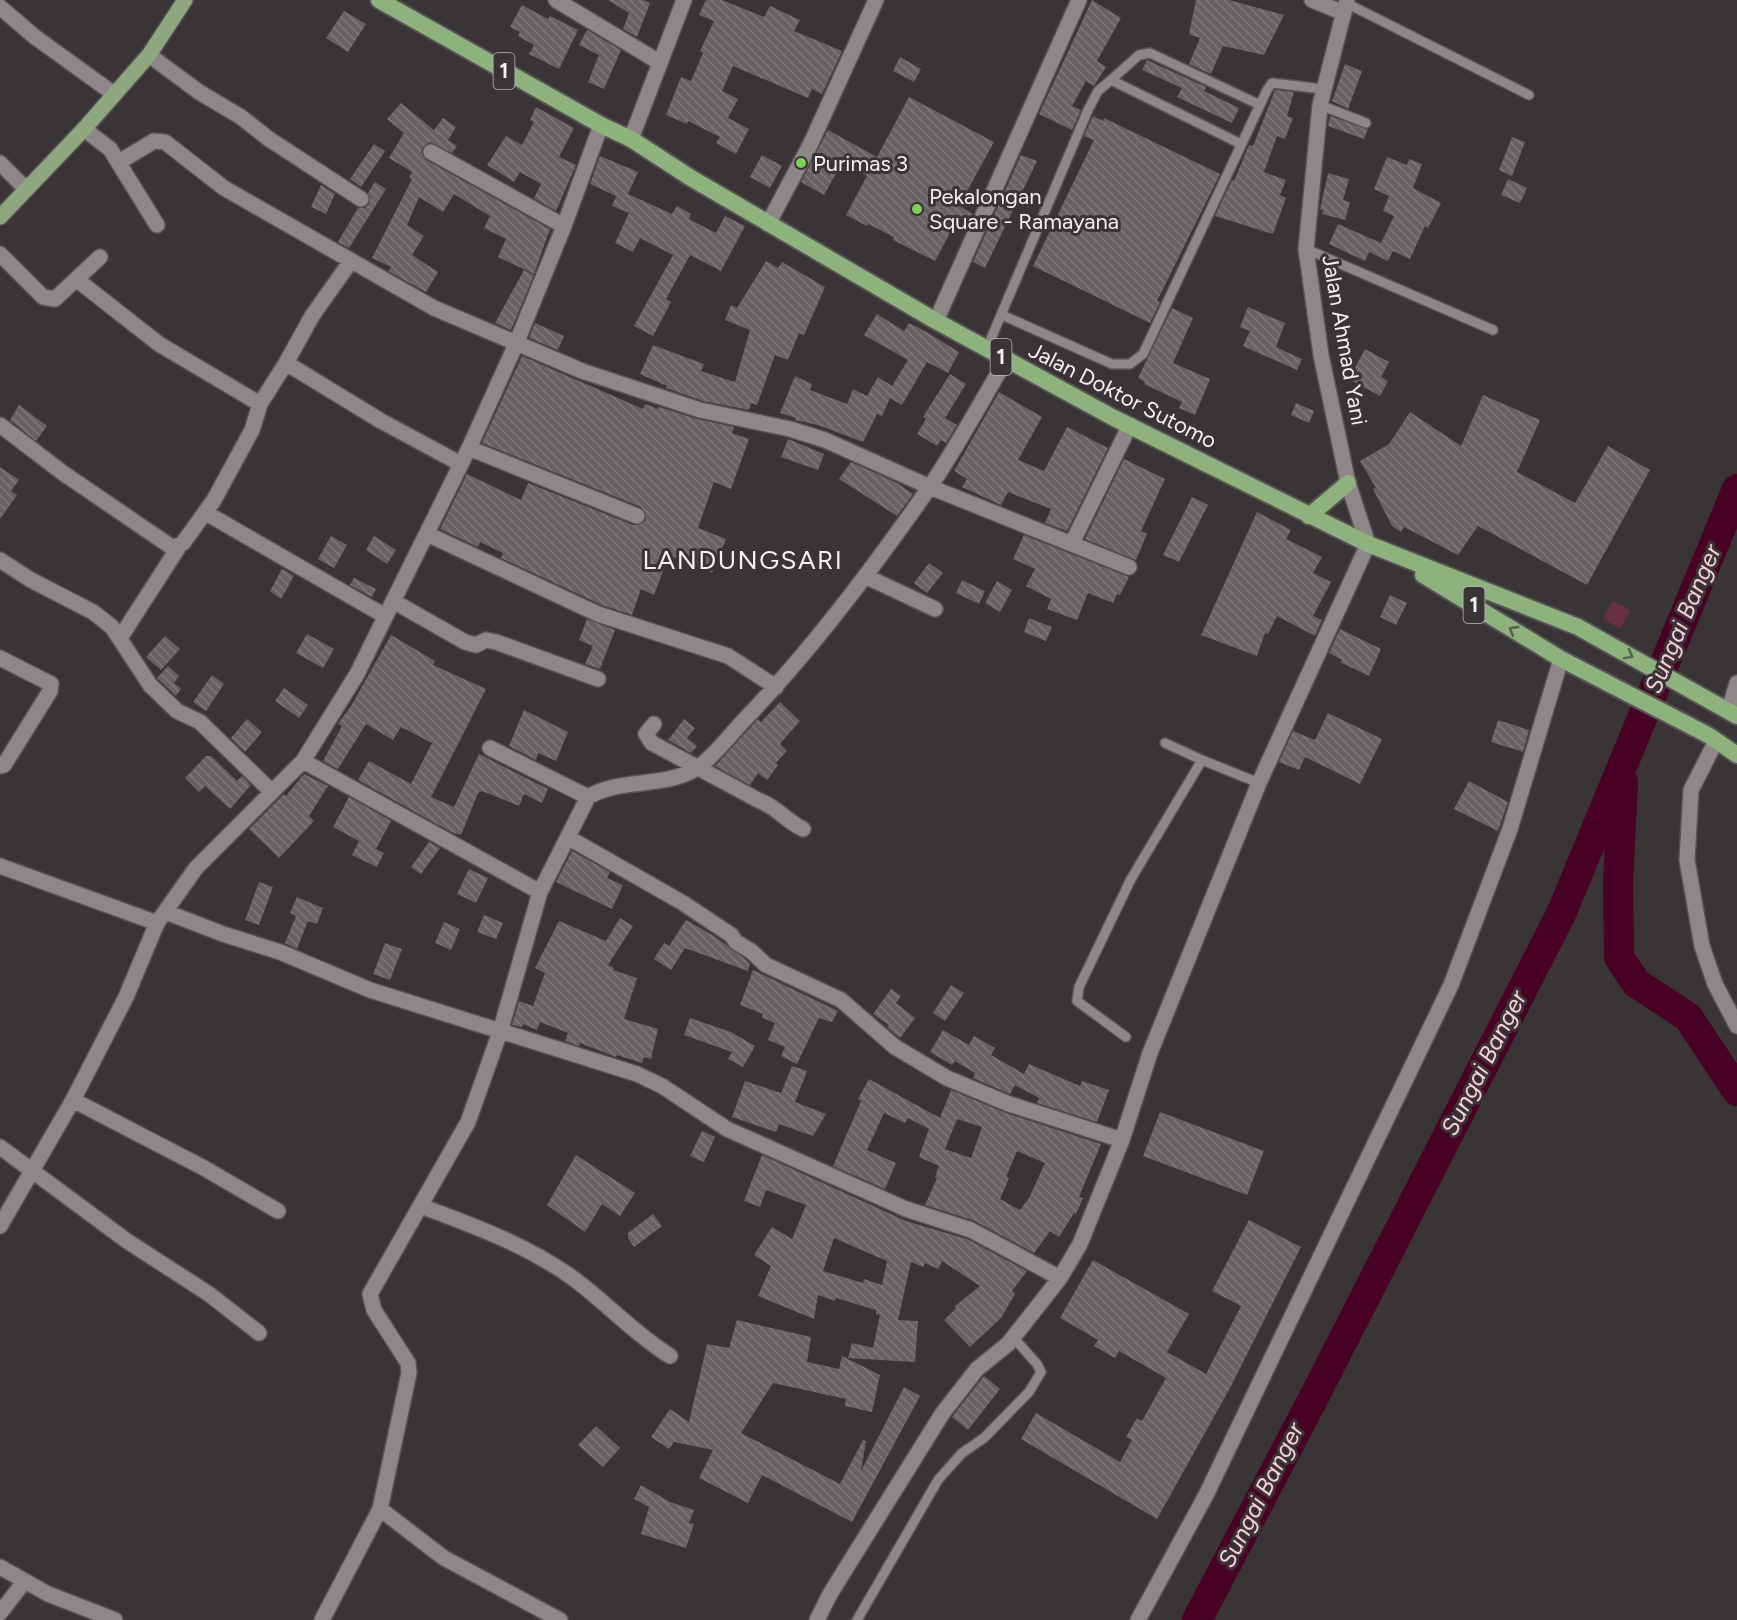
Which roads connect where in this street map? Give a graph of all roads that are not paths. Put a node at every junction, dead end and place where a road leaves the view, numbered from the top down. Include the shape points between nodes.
1 (185, 0) edge
2 (378, 0) edge
3 (556, 0) edge
4 (684, 0) edge
5 (876, 0) edge
6 (1079, 0) edge
7 (1312, 0) edge
8 (1346, 5) edge
9 (0, 7) edge
10 (149, 55) junction
11 (659, 62) junction
12 (1111, 80) junction
13 (1323, 89) junction
14 (114, 94) junction
15 (1529, 95) dead end
16 (1260, 105) junction
17 (1320, 105) junction
18 (1366, 123) dead end
19 (601, 125) junction
20 (84, 129) junction
21 (631, 140) junction
22 (1241, 144) junction
23 (430, 152) dead end
24 (119, 162) junction
25 (0, 163) edge
26 (26, 189) junction
27 (361, 198) dead end
28 (0, 217) edge
29 (768, 224) junction
30 (157, 225) dead end
31 (564, 226) junction
32 (1306, 249) junction
33 (0, 254) edge
34 (100, 257) dead end
35 (351, 261) junction
36 (76, 279) junction
37 (1002, 315) junction
38 (936, 321) junction
39 (1493, 330) dead end
40 (516, 344) junction
41 (987, 348) junction
42 (1006, 360) junction
43 (286, 363) junction
44 (260, 404) junction
45 (0, 425) edge
46 (1130, 426) junction
47 (469, 448) junction
48 (461, 464) junction
49 (1348, 483) junction
50 (930, 487) junction
51 (206, 513) junction
52 (637, 516) dead end
53 (1309, 516) junction
54 (427, 534) junction
55 (1072, 543) junction
56 (1368, 544) junction
57 (178, 548) junction
58 (1384, 551) junction
59 (0, 561) edge
60 (1129, 567) dead end
61 (865, 576) junction
62 (393, 601) junction
63 (935, 609) dead end
64 (386, 616) junction
65 (120, 638) junction
66 (0, 658) edge
67 (1562, 659) junction
68 (598, 679) dead end
69 (1737, 683) edge
70 (776, 687) junction
71 (1729, 711) edge
72 (654, 724) dead end
73 (1712, 738) junction
74 (1165, 743) dead end
75 (490, 748) dead end
76 (1737, 755) edge
77 (1202, 760) junction
78 (303, 761) junction
79 (0, 766) edge
80 (697, 768) junction
81 (1259, 783) junction
82 (272, 792) junction
83 (588, 797) junction
84 (803, 829) dead end
85 (569, 838) junction
86 (0, 866) edge
87 (540, 892) junction
88 (162, 917) junction
89 (1737, 1026) edge
90 (500, 1032) junction
91 (1126, 1037) dead end
92 (73, 1100) junction
93 (1122, 1140) junction
94 (0, 1147) edge
95 (32, 1170) junction
96 (421, 1206) junction
97 (278, 1210) dead end
98 (0, 1226) edge
99 (1060, 1278) junction
100 (259, 1333) dead end
101 (1013, 1337) junction
102 (670, 1356) dead end
103 (380, 1509) junction
104 (0, 1567) edge
105 (24, 1582) junction
106 (0, 1613) edge
107 (115, 1620) edge
108 (322, 1620) edge
109 (560, 1620) edge
110 (818, 1620) edge
111 (857, 1620) edge
112 (1138, 1620) edge

1 - 10 main road
2 - 19 highway, 1
3 - 11 street
4 - 11 street
5 - 29 street via 811,143
6 - 38 street
7 - 8 street
8 - 13 street, Jalan Ahmad Yani
8 - 15 lane
9 - 14 street
10 - 14 main road
10 - 27 street
11 - 21 street
12 - 16 lane via 1139,55 1150,53
12 - 22 lane
12 - 37 lane via 1098,91 1088,110
13 - 16 lane via 1272,83
13 - 17 street, Jalan Ahmad Yani
14 - 20 main road
16 - 22 lane
17 - 18 lane
17 - 32 street, Jalan Ahmad Yani
19 - 21 highway, 1
19 - 31 street
20 - 24 street via 110,149
20 - 26 main road
21 - 29 highway, Jalan Doktor Sutomo / 1
22 - 37 lane via 1143,354 1130,364 1112,364
23 - 31 street
24 - 30 street
24 - 35 street via 154,141 165,142 224,188
25 - 26 street
26 - 28 main road
29 - 38 highway, Jalan Doktor Sutomo / 1
31 - 40 street
32 - 39 lane
32 - 49 street, Jalan Ahmad Yani via 1321,356
33 - 36 street via 48,299 55,299
34 - 36 street
35 - 40 street via 434,308
35 - 43 street via 312,316
36 - 44 street via 159,344
37 - 41 lane
38 - 41 highway, Jalan Doktor Sutomo / 1
40 - 47 street
40 - 50 street via 582,371 700,410 825,440
41 - 42 highway, Jalan Doktor Sutomo / 1
42 - 46 highway, Jalan Doktor Sutomo / 1
42 - 50 street
43 - 44 street
43 - 48 street
44 - 51 street via 252,430
45 - 57 street via 165,544
46 - 53 highway, Jalan Doktor Sutomo / 1
46 - 55 street
47 - 48 street
47 - 52 street
48 - 54 street
49 - 53 highway
49 - 56 street, Jalan Ahmad Yani
50 - 55 street
50 - 61 street
51 - 57 street
51 - 64 street
53 - 56 highway, Jalan Doktor Sutomo / 1
54 - 62 street
54 - 70 street via 598,614 728,656
55 - 60 street
56 - 58 highway, Jalan Doktor Sutomo / 1
56 - 81 street
57 - 65 street
67 -> 58 highway, Jalan Doktor Sutomo / 1
58 -> 71 highway, Jalan Doktor Sutomo / 1 via 1578,627
59 - 65 street via 93,612
61 - 63 street
61 - 70 street
62 - 64 street
62 - 68 street via 465,642 476,645 489,640
64 - 78 street via 357,674
65 - 82 street via 150,685 177,711 200,722
66 - 79 street via 51,684 45,700
67 - 73 highway, Jalan Doktor Sutomo / 1
67 - 112 street via 1510,829 1451,985 1206,1495
69 - 71 street
70 - 80 street
72 - 80 street via 647,733 648,739
73 - 76 highway, Jalan Doktor Sutomo / 1
73 - 89 street via 1691,790 1687,860 1702,946 1715,984
74 - 77 lane
75 - 83 street
77 - 81 lane
77 - 91 lane via 1131,879 1079,987 1077,1001
78 - 82 street
78 - 87 street
80 - 83 street via 658,783 621,784
80 - 84 street via 775,807
81 - 93 street via 1150,1053
82 - 88 street via 196,868
83 - 85 street
85 - 87 street
85 - 93 street via 683,903 731,935 766,965 841,1000 895,1047 947,1078 1009,1104
86 - 88 street
87 - 90 street
88 - 90 street via 280,952 370,990
88 - 92 street
90 - 96 street via 468,1122
90 - 99 street via 637,1074 727,1129 906,1209 987,1237
92 - 95 street
92 - 97 street
93 - 99 street via 1080,1244
94 - 95 street
95 - 98 street
95 - 100 street
96 - 102 street via 526,1247 571,1277
96 - 103 street via 370,1294 374,1310 408,1363 409,1373
99 - 101 street
101 - 110 street via 977,1369 942,1414 830,1594
101 - 111 lane via 1037,1364 1041,1372 1038,1378 984,1438 962,1453 938,1480
103 - 108 street
103 - 109 street via 444,1558
104 - 105 street
105 - 106 street
105 - 107 street

